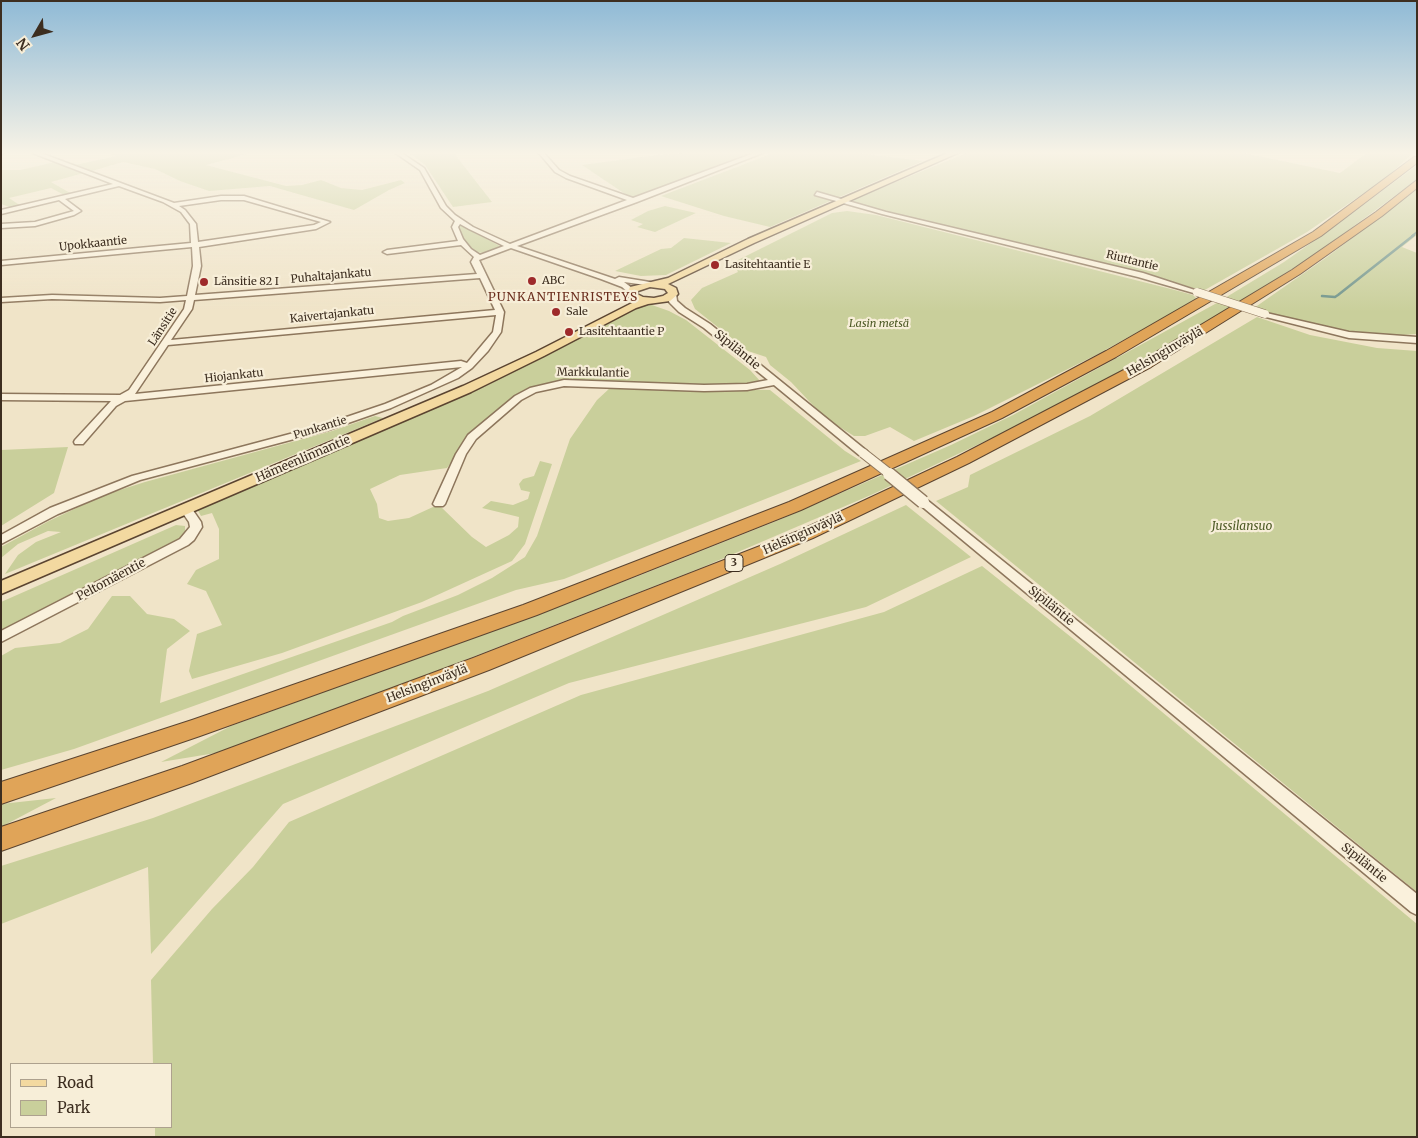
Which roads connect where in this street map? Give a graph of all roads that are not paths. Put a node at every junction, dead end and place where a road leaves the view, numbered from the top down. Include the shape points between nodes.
1 (30, 205) edge
2 (70, 205) edge
3 (174, 205) edge
4 (269, 205) edge
5 (442, 205) edge
6 (623, 205) edge
7 (835, 205) edge
8 (855, 205) edge
9 (1356, 205) edge
10 (1390, 205) edge
11 (1, 212) edge
12 (459, 220) junction
13 (1, 226) edge
14 (463, 243) junction
15 (195, 245) junction
16 (509, 245) junction
17 (387, 252) dead end
18 (479, 257) junction
19 (1, 263) edge
20 (691, 271) junction
21 (483, 276) junction
22 (604, 277) junction
23 (654, 284) junction
24 (632, 292) junction
25 (672, 292) junction
26 (190, 299) junction
27 (1, 300) edge
28 (650, 301) junction
29 (682, 310) junction
30 (500, 312) junction
31 (600, 322) junction
32 (1417, 340) edge
33 (166, 343) junction
34 (469, 366) junction
35 (775, 382) junction
36 (1, 397) edge
37 (124, 398) junction
38 (80, 442) dead end
39 (439, 504) dead end
40 (186, 509) junction
41 (1, 540) edge
42 (1, 588) edge
43 (1, 637) edge
44 (1, 793) edge
45 (1, 838) edge
46 (1417, 906) edge

1 - 11 street
2 - 13 street via 78,211 35,224
3 - 15 street, Länsitie via 191,219
4 - 15 street, Upokkaantie via 327,222 311,228
5 - 12 street
6 - 16 street
7 - 20 main road
8 - 32 street, Riuttantie, bridge via 1140,275 1342,334
9 - 44 highway, Helsinginväylä via 1269,263 1111,354 997,415 795,506 530,610
10 - 45 highway, Helsinginväylä / 3 via 1296,272 1146,364 972,456 806,534 481,664 183,776
12 - 14 street via 455,228
12 - 16 street
14 - 17 street
14 - 18 street
15 - 19 street, Upokkaantie
15 - 26 street, Länsitie via 197,274
16 - 18 street
16 - 22 street
18 - 21 street via 475,262
20 - 23 main road
20 - 25 main road
21 - 26 street, Puhaltajankatu
21 - 30 street
22 - 23 street
22 - 24 street via 625,285
23 - 24 main road via 638,287
23 - 25 main road
24 - 28 main road via 634,297
24 - 31 main road, Hämeenlinnantie
25 - 28 main road, Hämeenlinnantie via 666,299
25 - 29 street, Sipiläntie via 673,302
26 - 27 street, Puhaltajankatu via 52,297
26 - 33 street, Länsitie via 188,309
28 - 29 street, Sipiläntie
28 - 31 main road, Hämeenlinnantie
29 - 35 street, Sipiläntie via 707,326
30 - 33 street, Kaivertajankatu
30 - 34 street, Punkantie via 493,340
31 - 40 main road, Hämeenlinnantie via 467,389
33 - 37 street, Länsitie via 132,392
34 - 37 street, Hiojankatu via 461,364
34 - 41 street, Punkantie via 441,383 388,406 324,428 136,478 42,517
35 - 39 street, Markkulantie via 747,388 564,383 532,390 472,437
35 - 46 street, Sipiläntie, bridge
36 - 37 street, Hiojankatu
37 - 38 street, Länsitie via 113,404
40 - 42 main road, Hämeenlinnantie
40 - 43 street, Peltomäentie via 196,527 184,542

